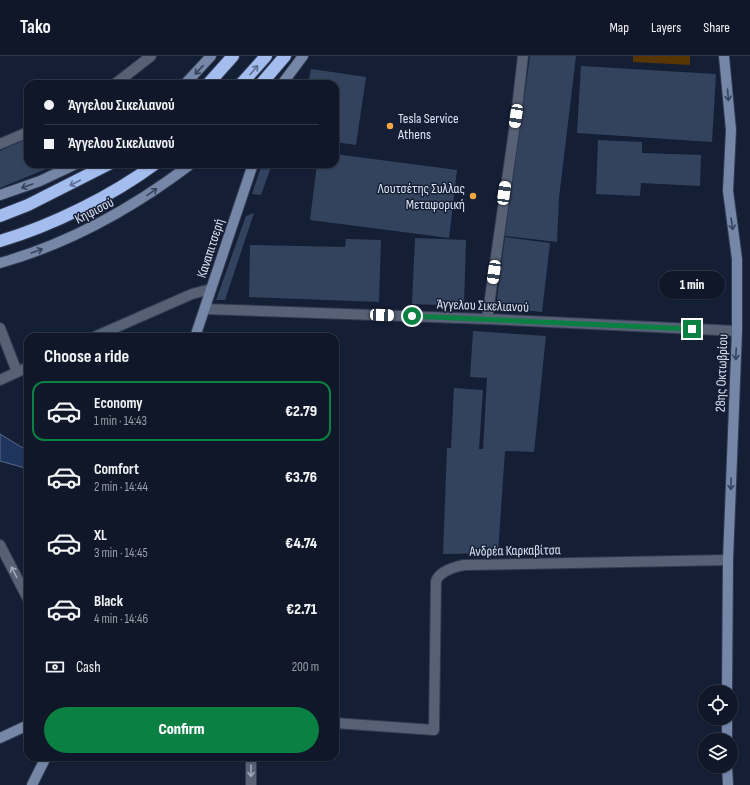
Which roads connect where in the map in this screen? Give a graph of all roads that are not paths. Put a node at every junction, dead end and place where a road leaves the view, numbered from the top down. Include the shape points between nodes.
1 (151, 56) edge
2 (211, 56) edge
3 (233, 56) edge
4 (266, 56) edge
5 (285, 56) edge
6 (303, 56) edge
7 (522, 56) edge
8 (724, 56) edge
9 (120, 80) edge
10 (189, 80) edge
11 (212, 80) edge
12 (245, 80) edge
13 (265, 80) edge
14 (285, 80) edge
15 (24, 134) edge
16 (0, 144) edge
17 (68, 168) edge
18 (101, 168) edge
19 (149, 168) edge
20 (185, 168) edge
21 (251, 168) edge
22 (0, 195) edge
23 (0, 216) edge
24 (0, 242) edge
25 (0, 263) edge
26 (211, 289) junction
27 (205, 309) junction
28 (487, 319) junction
29 (0, 328) edge
30 (737, 330) junction
31 (103, 333) edge
32 (196, 333) edge
33 (24, 369) edge
34 (17, 372) junction
35 (0, 380) edge
36 (0, 545) edge
37 (728, 560) junction
38 (24, 591) edge
39 (727, 685) edge
40 (339, 723) edge
41 (24, 728) edge
42 (0, 738) edge
43 (38, 761) edge
44 (44, 761) edge
45 (251, 761) edge
46 (727, 773) edge
47 (36, 774) junction
48 (32, 785) edge
49 (251, 785) edge
50 (728, 785) edge

1 - 9 street
2 -> 10 street
3 - 11 highway
12 -> 4 highway
5 - 13 highway
6 - 14 street
7 - 28 street
8 -> 30 street, 28ης Οκτωβρίου via 731,130 728,191 737,259
15 - 16 street
17 -> 22 street
18 -> 23 highway via 28,206
19 - 24 highway via 59,218
25 -> 20 street, Κηφισού via 52,245 116,216
21 - 26 street, Καναπιτσερή
26 - 27 street, Καναπιτσερή
26 - 31 street via 192,294
27 - 28 street, Άγγελου Σικελιανού
27 - 32 street, Καναπιτσερή
28 - 30 street, Άγγελου Σικελιανού
29 - 34 street
30 -> 37 street, 28ης Οκτωβρίου
33 - 34 street
34 - 35 street
38 -> 36 street
37 - 39 street, 28ης Οκτωβρίου
37 - 40 street, Ανδρέα Καρκαβίτσα via 464,565 448,570 436,581 434,730
41 - 42 street
43 - 47 street
44 - 47 street
45 -> 49 street
46 - 50 street
47 - 48 street

